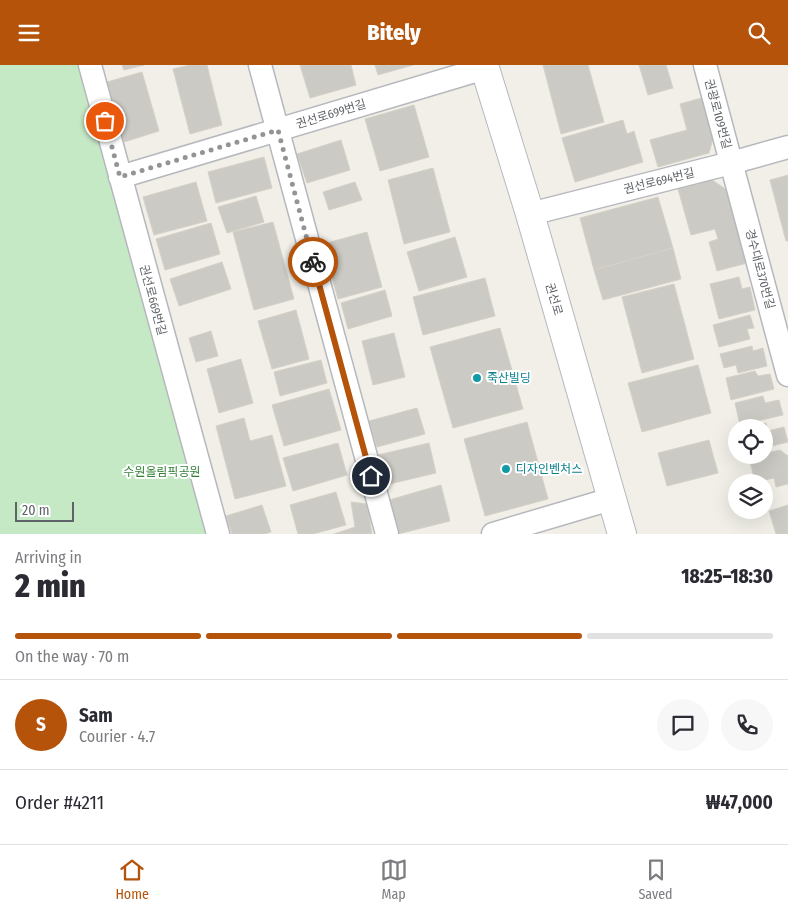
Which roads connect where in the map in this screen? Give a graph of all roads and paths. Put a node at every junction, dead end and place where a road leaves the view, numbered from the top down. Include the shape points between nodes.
1 (90, 65) edge
2 (260, 65) edge
3 (705, 65) edge
4 (484, 67) edge
5 (278, 130) junction
6 (788, 147) edge
7 (731, 163) junction
8 (120, 177) junction
9 (530, 214) junction
10 (788, 375) edge
11 (611, 499) junction
12 (218, 534) edge
13 (387, 534) edge
14 (493, 534) edge
15 (622, 534) edge

1 - 8 street, 권선로669번길
2 - 5 street
3 - 7 street, 권광로109번길
4 - 5 street, 권선로699번길
4 - 9 street, 권선로
5 - 8 street, 권선로699번길
5 - 13 street
6 - 7 street, 권선로694번길
7 - 9 street, 권선로694번길
7 - 10 street, 경수대로370번길
8 - 12 street, 권선로669번길
9 - 11 street, 권선로
11 - 14 street
11 - 15 street, 권선로

